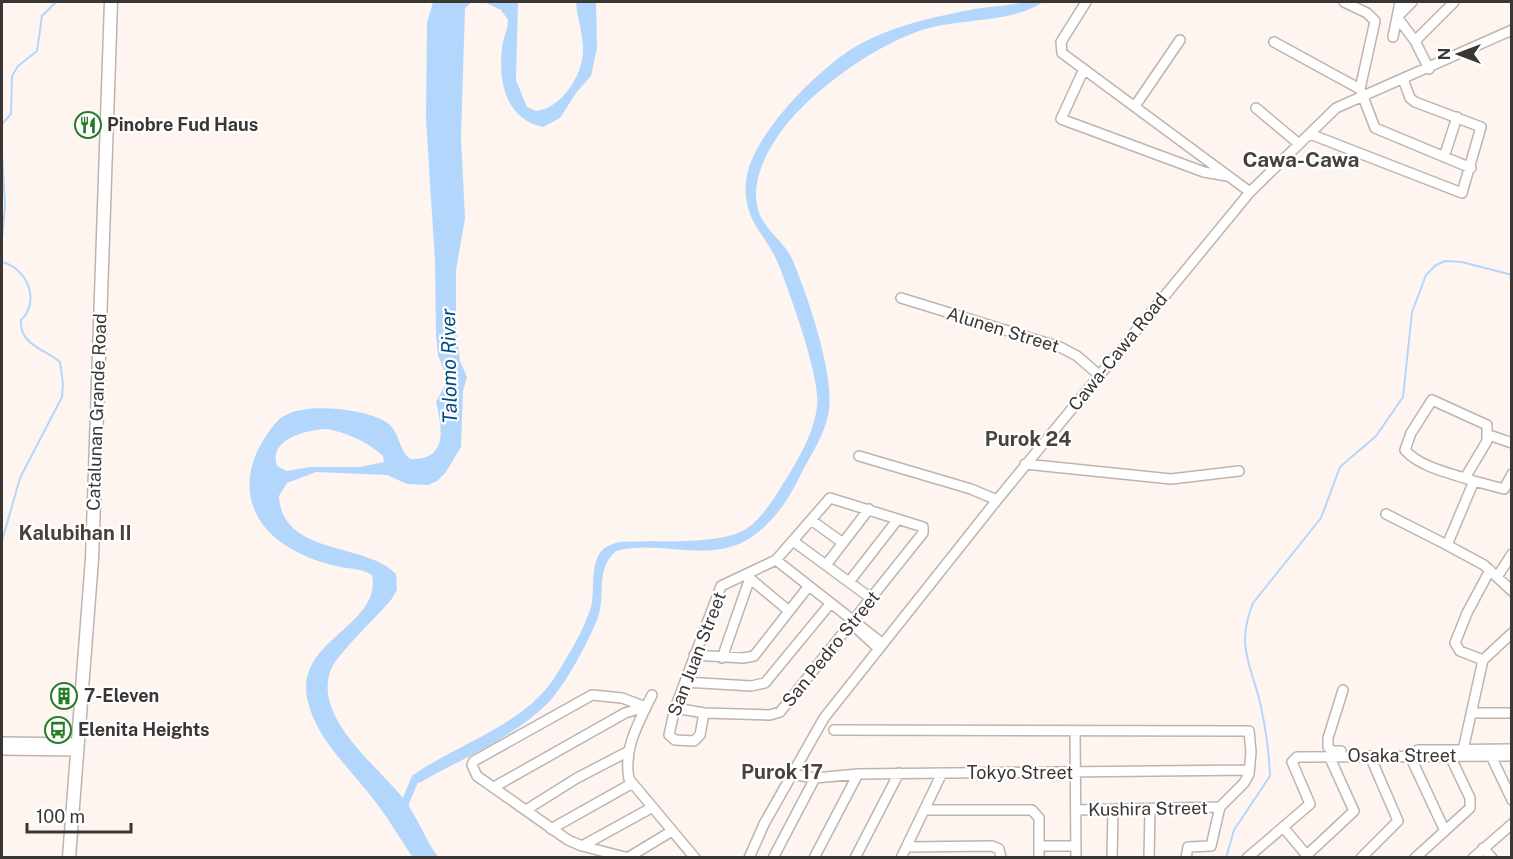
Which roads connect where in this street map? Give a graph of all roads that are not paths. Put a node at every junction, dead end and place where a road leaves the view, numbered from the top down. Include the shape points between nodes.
1 (111, 2) edge
2 (1086, 2) edge
3 (1344, 2) edge
4 (1400, 2) edge
5 (1412, 2) edge
6 (1454, 2) edge
7 (1397, 17) junction
8 (1512, 30) edge
9 (1394, 37) dead end
10 (1180, 40) dead end
11 (1415, 41) junction
12 (1274, 42) dead end
13 (1084, 69) junction
14 (1429, 69) junction
15 (1403, 79) junction
16 (1361, 92) junction
17 (1135, 106) junction
18 (1256, 108) dead end
19 (1457, 117) junction
20 (1310, 134) junction
21 (1299, 144) junction
22 (1444, 157) junction
23 (1471, 168) junction
24 (1229, 177) junction
25 (1250, 192) junction
26 (901, 298) dead end
27 (1099, 375) junction
28 (1489, 435) junction
29 (1512, 443) edge
30 (859, 456) dead end
31 (1026, 465) junction
32 (1239, 471) dead end
33 (1512, 474) edge
34 (1470, 479) junction
35 (997, 500) junction
36 (869, 509) junction
37 (1386, 514) dead end
38 (898, 519) junction
39 (811, 520) junction
40 (793, 541) junction
41 (843, 543) junction
42 (1447, 545) junction
43 (1512, 554) edge
44 (776, 560) junction
45 (826, 565) junction
46 (1493, 573) junction
47 (748, 577) junction
48 (849, 582) junction
49 (808, 587) junction
50 (1512, 591) edge
51 (872, 599) junction
52 (830, 604) junction
53 (789, 611) junction
54 (851, 621) junction
55 (1512, 633) edge
56 (881, 646) junction
57 (694, 656) junction
58 (722, 658) junction
59 (1483, 660) junction
60 (685, 682) junction
61 (1343, 690) dead end
62 (652, 695) dead end
63 (646, 706) junction
64 (675, 708) junction
65 (704, 713) junction
66 (1472, 713) junction
67 (1512, 713) edge
68 (834, 730) dead end
69 (1075, 731) junction
70 (2, 742) edge
71 (48, 746) junction
72 (78, 747) junction
73 (1512, 749) edge
74 (2, 750) edge
75 (1463, 750) junction
76 (628, 751) junction
77 (1329, 756) junction
78 (1370, 756) junction
79 (1410, 756) junction
80 (1450, 756) junction
81 (1491, 756) junction
82 (1512, 756) edge
83 (1250, 770) junction
84 (899, 773) junction
85 (942, 773) junction
86 (1076, 773) junction
87 (791, 774) junction
88 (858, 774) junction
89 (815, 778) junction
90 (631, 784) junction
91 (494, 787) junction
92 (1512, 800) edge
93 (1220, 807) junction
94 (651, 808) junction
95 (526, 810) junction
96 (924, 810) junction
97 (1076, 810) junction
98 (1150, 810) junction
99 (1113, 811) junction
100 (1512, 824) edge
101 (1283, 827) junction
102 (551, 829) junction
103 (672, 831) junction
104 (1445, 831) junction
105 (582, 846) junction
106 (1039, 846) junction
107 (1076, 846) junction
108 (907, 847) junction
109 (1483, 848) junction
110 (1000, 853) edge
111 (1250, 856) edge
112 (1308, 856) edge
113 (629, 857) edge
114 (692, 857) edge
115 (69, 858) edge
116 (748, 858) edge
117 (773, 858) edge
118 (814, 858) edge
119 (855, 858) edge
120 (901, 858) edge
121 (1039, 858) edge
122 (1076, 858) edge
123 (1112, 858) edge
124 (1149, 858) edge
125 (1186, 858) edge
126 (1361, 858) edge
127 (1415, 858) edge
128 (1473, 858) edge
129 (1492, 858) edge

1 - 72 main road, Catalunan Grande Road via 94,524
2 - 13 street via 1060,46 1065,56
3 - 16 street via 1375,21
4 - 7 street
5 - 7 street
6 - 11 street
7 - 9 street
7 - 11 street
8 - 14 street, Cawa-Cawa Road
10 - 17 street
11 - 14 street
12 - 16 street
13 - 17 street
13 - 24 street via 1061,119 1204,172
14 - 15 street, Cawa-Cawa Road
15 - 16 street, Cawa-Cawa Road
15 - 19 street via 1415,102
16 - 20 street, Cawa-Cawa Road via 1332,111
16 - 22 street via 1378,130
17 - 24 street
18 - 21 street
19 - 22 street
19 - 23 street via 1481,127
20 - 21 street, Cawa-Cawa Road
20 - 23 street via 1458,192 1464,191
21 - 25 street, Cawa-Cawa Road
22 - 23 street
24 - 25 street
25 - 27 street, Cawa-Cawa Road
26 - 27 street, Alunen Street via 1060,348 1077,356
27 - 31 street, Cawa-Cawa Road
28 - 29 street
28 - 34 street
28 - 34 street via 1487,425 1432,400 1405,450 1427,464
30 - 35 street
31 - 32 street via 1171,479
31 - 35 street, Cawa-Cawa Road
33 - 34 street via 1504,489 1499,490
34 - 42 street
35 - 56 street, Cawa-Cawa Road
36 - 38 street
36 - 39 street, San Juan Street via 830,498
36 - 41 street
37 - 42 street
38 - 48 street
38 - 51 street, San Pedro Street via 924,530
39 - 40 street, San Juan Street
39 - 41 street
40 - 44 street, San Juan Street
40 - 45 street
41 - 45 street
42 - 46 street
43 - 46 street
44 - 47 street, San Juan Street
44 - 49 street
45 - 48 street
46 - 50 street
46 - 59 street via 1467,613 1455,643 1460,651
47 - 53 street
47 - 57 street, San Juan Street via 721,586
47 - 58 street
48 - 51 street
49 - 52 street
49 - 53 street
51 - 54 street, San Pedro Street
52 - 54 street
52 - 60 street via 765,683 751,686
53 - 58 street via 754,656
54 - 56 street
54 - 65 street, San Pedro Street via 780,712
55 - 59 street
56 - 87 street, Cawa-Cawa Road via 824,718
57 - 58 street
57 - 60 street, San Juan Street
59 - 66 street
60 - 64 street, San Juan Street
61 - 75 street via 1328,738 1332,752
62 - 63 street
63 - 76 street
63 - 91 street via 625,713
63 - 91 street via 597,694 582,700 474,761 474,772
64 - 65 street, San Pedro Street
64 - 65 street, San Juan Street via 669,735 681,741 698,738
66 - 67 street
66 - 75 street
68 - 69 street
69 - 83 street via 1249,731
69 - 86 street
70 - 71 street
70 - 74 street
71 - 72 street
71 - 74 street
72 - 115 main road, Catalunan Grande Road
73 - 75 street
76 - 90 street
76 - 95 street
77 - 78 street, Osaka Street
77 - 101 street, Osaka Street via 1293,760 1310,802
77 - 112 street via 1354,811
78 - 79 street, Osaka Street
78 - 126 street via 1398,821
79 - 80 street, Osaka Street
79 - 104 street
80 - 81 street, Osaka Street
80 - 104 street via 1471,805
81 - 82 street, Osaka Street
81 - 92 street
83 - 86 street, Tokyo Street
83 - 93 street via 1244,783
84 - 85 street, Tokyo Street
84 - 88 street, Tokyo Street
84 - 119 street
85 - 86 street, Tokyo Street
85 - 96 street
86 - 97 street
87 - 89 street, Tokyo Street
87 - 116 street, Cawa-Cawa Road
88 - 89 street, Tokyo Street
88 - 118 street
89 - 117 street
90 - 94 street
90 - 102 street
91 - 95 street
93 - 98 street, Kushira Street
93 - 125 street via 1210,846 1188,847
94 - 103 street
94 - 105 street
95 - 102 street
96 - 106 street via 1035,811 1039,818
96 - 108 street
97 - 99 street, Kushira Street
97 - 107 street
98 - 99 street, Kushira Street
98 - 124 street
99 - 123 street
100 - 109 street
101 - 111 street
101 - 112 street
102 - 105 street
103 - 113 street
103 - 114 street
104 - 127 street
105 - 113 street
106 - 107 street
106 - 121 street
107 - 122 street
108 - 110 street via 992,846
108 - 120 street
109 - 128 street
109 - 129 street

